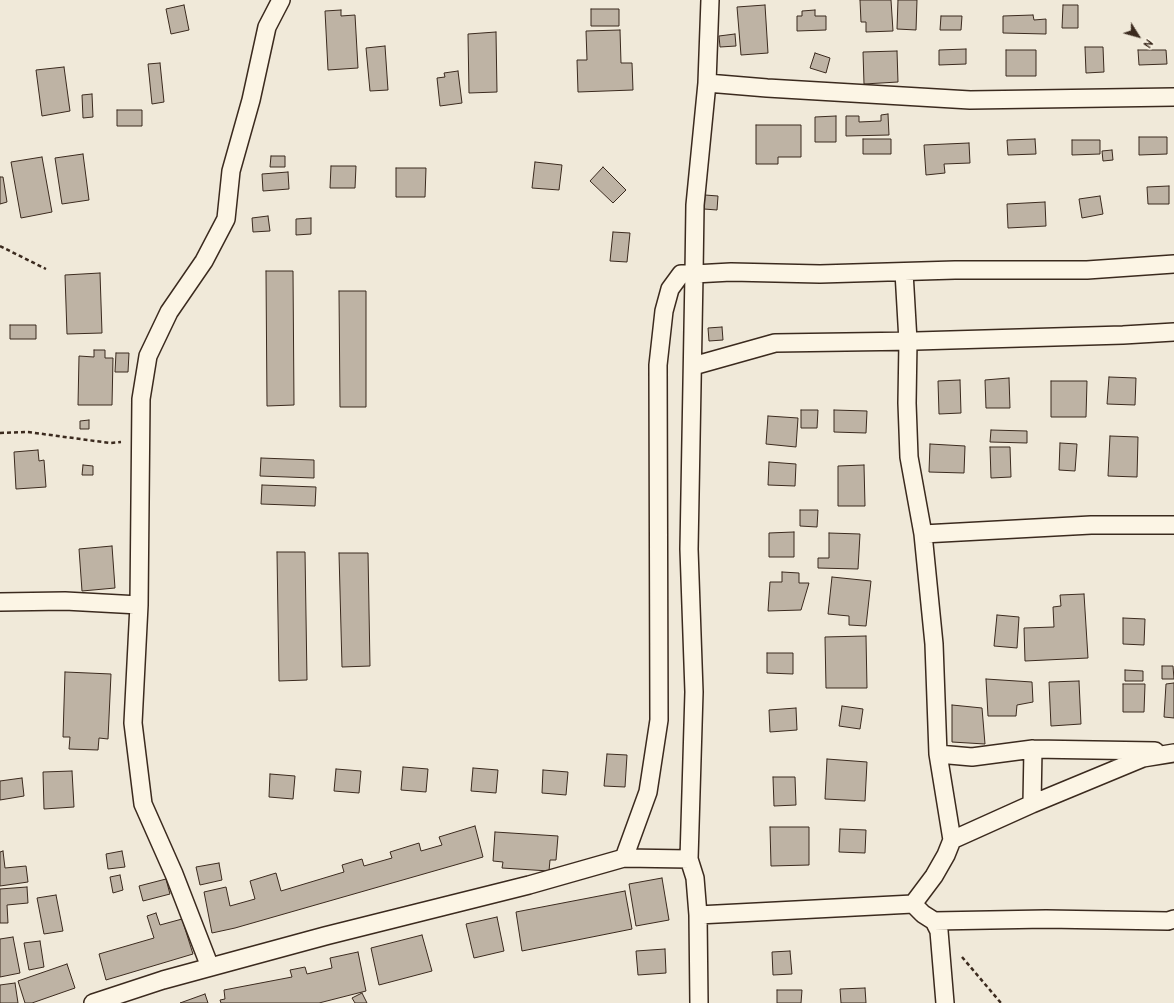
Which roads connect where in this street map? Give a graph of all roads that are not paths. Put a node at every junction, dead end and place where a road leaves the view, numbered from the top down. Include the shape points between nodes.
1 (281, 0) edge
2 (710, 0) edge
3 (707, 83) junction
4 (1174, 97) edge
5 (1174, 264) edge
6 (904, 272) junction
7 (694, 274) junction
8 (1174, 332) edge
9 (908, 341) junction
10 (693, 366) junction
11 (1174, 525) edge
12 (923, 534) junction
13 (0, 602) edge
14 (138, 605) junction
15 (1033, 749) junction
16 (1174, 752) edge
17 (938, 754) junction
18 (1032, 804) junction
19 (952, 840) junction
20 (624, 858) junction
21 (689, 859) junction
22 (913, 904) junction
23 (698, 915) junction
24 (1174, 919) edge
25 (934, 921) junction
26 (210, 967) junction
27 (93, 1003) edge
28 (699, 1003) edge
29 (945, 1003) edge

1 - 14 street via 267,27 251,100 231,171 226,218 204,261 169,312 148,356 142,399
2 - 3 street
3 - 4 street via 970,100
3 - 7 street via 695,205
5 - 6 street via 1087,270
6 - 7 street
6 - 9 street
7 - 10 street
7 - 20 street via 681,274 670,289 664,311 658,365 659,720 648,792
8 - 9 street
9 - 10 street via 776,343
9 - 12 street via 909,457
10 - 21 street via 689,549 694,692
11 - 12 street via 1091,525
12 - 17 street via 934,644
13 - 14 street via 65,601
14 - 26 street via 133,723 143,804 174,874
15 - 16 street
15 - 17 street via 972,757
15 - 18 street
16 - 18 street via 1143,758
17 - 19 street
18 - 19 street
19 - 22 street via 934,876
20 - 21 street
20 - 26 street via 522,887
21 - 23 street via 695,878
22 - 23 street
22 - 25 street
23 - 28 street
24 - 25 street
25 - 29 street via 939,931
26 - 27 street

